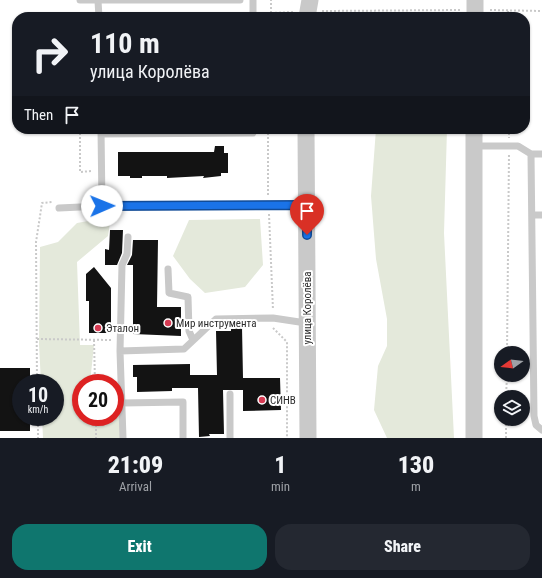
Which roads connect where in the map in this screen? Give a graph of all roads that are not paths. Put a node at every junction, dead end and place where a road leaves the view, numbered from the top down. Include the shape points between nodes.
1 (80, 0) edge
2 (240, 0) edge
3 (253, 0) edge
4 (98, 1) edge
5 (99, 12) edge
6 (253, 12) edge
7 (101, 134) edge
8 (306, 134) edge
9 (474, 134) edge
10 (474, 146) junction
11 (531, 154) junction
12 (542, 154) edge
13 (58, 205) road end
14 (307, 205) junction
15 (102, 206) junction
16 (532, 215) junction
17 (542, 215) edge
18 (128, 237) dead end
19 (168, 269) dead end
20 (306, 323) junction
21 (193, 340) junction
22 (120, 351) junction
23 (121, 374) edge
24 (230, 394) dead end
25 (124, 403) edge
26 (123, 426) edge
27 (542, 430) edge
28 (123, 438) edge
29 (183, 438) edge
30 (230, 438) edge
31 (308, 438) edge
32 (474, 438) edge

1 - 4 lane
2 - 4 lane
3 - 6 lane
4 - 5 lane
7 - 15 lane
8 - 14 street, улица Королёва
9 - 10 street
10 - 11 lane via 518,146
10 - 32 street
11 - 12 lane
11 - 16 lane
13 - 15 lane
14 - 15 lane
14 - 20 street, улица Королёва
16 - 17 lane
16 - 27 lane via 534,416 536,425
18 - 22 lane via 127,254 122,265
19 - 21 lane via 169,293 188,296 189,331
20 - 21 lane via 273,318 216,319
20 - 31 street, улица Королёва
21 - 22 lane via 184,349
22 - 23 lane
24 - 30 lane
25 - 29 lane via 183,402
26 - 28 lane

